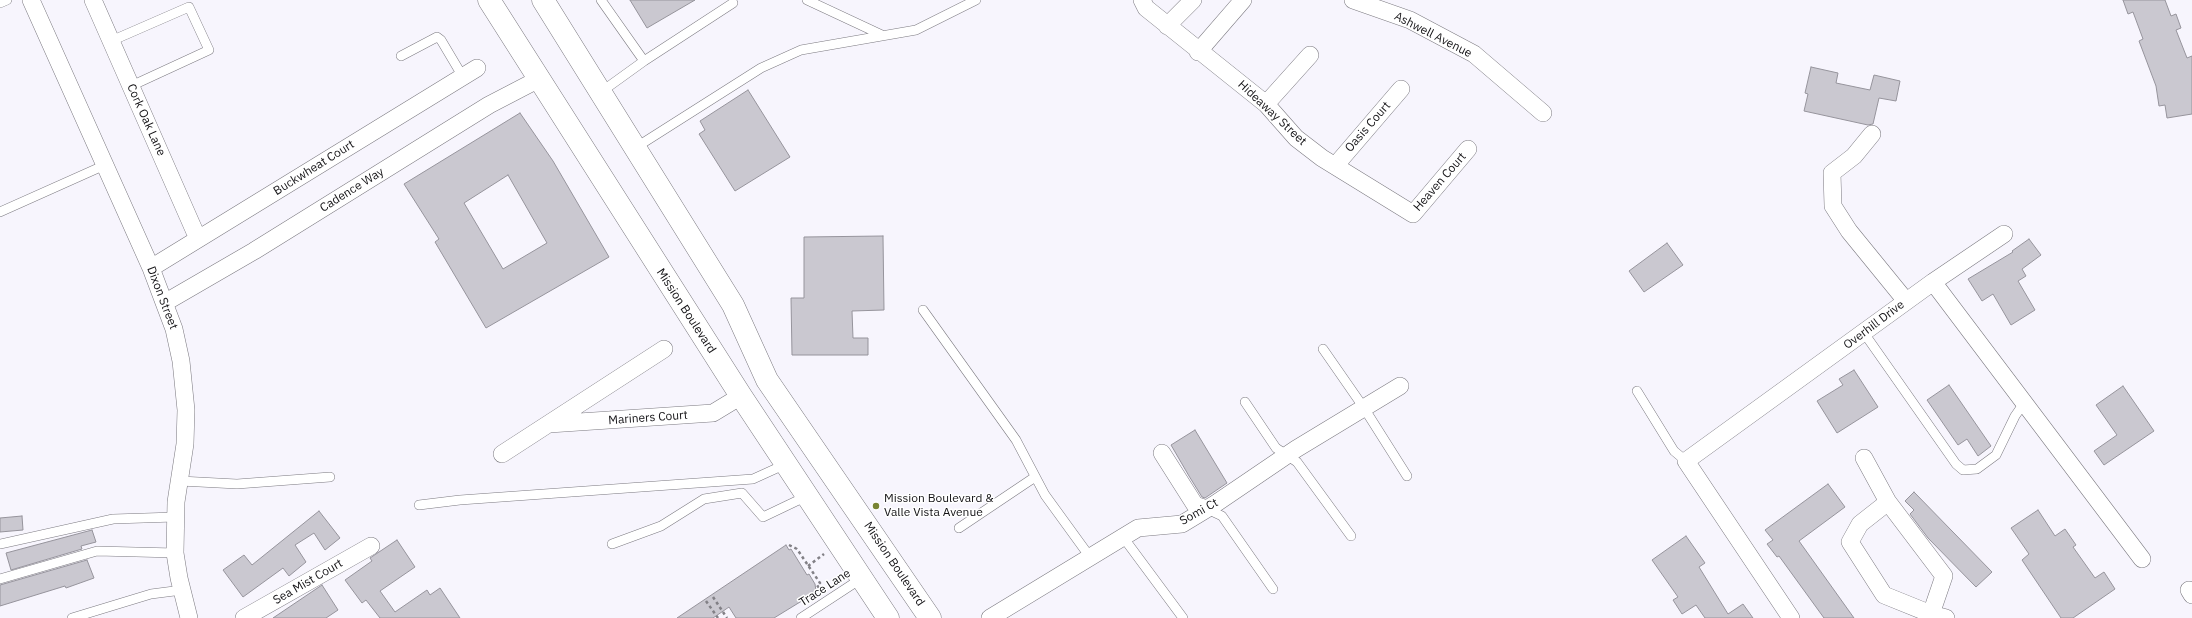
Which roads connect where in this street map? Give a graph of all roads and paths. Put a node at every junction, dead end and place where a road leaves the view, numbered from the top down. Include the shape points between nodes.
1 (7, 0) edge
2 (32, 0) edge
3 (93, 0) edge
4 (489, 0) edge
5 (543, 0) edge
6 (600, 0) edge
7 (807, 0) edge
8 (976, 0) edge
9 (1142, 0) edge
10 (1194, 0) edge
11 (1243, 0) edge
12 (1353, 0) edge
13 (0, 3) edge
14 (733, 3) dead end
15 (1167, 26) junction
16 (882, 35) junction
17 (111, 41) junction
18 (1198, 52) junction
19 (1310, 55) dead end
20 (401, 56) dead end
21 (644, 61) junction
22 (477, 68) dead end
23 (463, 77) junction
24 (539, 79) junction
25 (131, 86) junction
26 (1402, 88) dead end
27 (601, 92) junction
28 (1266, 104) junction
29 (1543, 113) dead end
30 (1872, 134) dead end
31 (635, 148) junction
32 (1468, 150) dead end
33 (105, 165) junction
34 (1335, 166) junction
35 (0, 212) edge
36 (1413, 214) joint
37 (2004, 234) dead end
38 (198, 239) junction
39 (151, 268) junction
40 (1933, 282) junction
41 (1906, 301) junction
42 (166, 302) junction
43 (923, 310) dead end
44 (1864, 333) junction
45 (1323, 349) dead end
46 (664, 350) dead end
47 (1400, 386) dead end
48 (1637, 391) dead end
49 (741, 396) junction
50 (1245, 402) dead end
51 (2024, 403) junction
52 (1364, 408) junction
53 (549, 424) junction
54 (1162, 453) dead end
55 (502, 454) dead end
56 (1288, 454) junction
57 (1864, 458) dead end
58 (1686, 461) junction
59 (786, 464) junction
60 (1407, 476) dead end
61 (330, 477) dead end
62 (1035, 477) junction
63 (180, 481) junction
64 (807, 496) junction
65 (1888, 502) junction
66 (419, 506) dead end
67 (1207, 509) junction
68 (175, 517) junction
69 (960, 528) dead end
70 (1351, 536) dead end
71 (1123, 537) junction
72 (0, 544) edge
73 (612, 544) dead end
74 (789, 545) dead end
75 (371, 546) dead end
76 (826, 552) dead end
77 (175, 553) junction
78 (1090, 557) junction
79 (2142, 559) dead end
80 (808, 566) junction
81 (862, 578) junction
82 (0, 579) edge
83 (1273, 589) dead end
84 (182, 590) junction
85 (822, 593) dead end
86 (713, 596) dead end
87 (706, 601) dead end
88 (1938, 616) edge
89 (72, 618) edge
90 (189, 618) edge
91 (244, 618) edge
92 (718, 618) edge
93 (727, 618) edge
94 (801, 618) edge
95 (888, 618) edge
96 (930, 618) edge
97 (990, 618) edge
98 (1183, 618) edge
99 (1791, 618) edge

1 - 13 lane
2 - 33 street, Dixon Street
3 - 17 street, Cork Oak Lane
4 - 24 main road, Mission Boulevard
5 - 27 main road, Mission Boulevard
6 - 21 lane
7 - 16 lane
8 - 16 lane via 916,30
9 - 15 street, Hideaway Street via 1146,8
10 - 15 street
11 - 18 street
12 - 29 street, Ashwell Avenue via 1410,20 1474,54
14 - 21 lane
15 - 18 street, Hideaway Street
16 - 31 lane via 800,50 761,68
17 - 25 street, Cork Oak Lane
17 - 25 lane via 189,8 210,50
18 - 28 street, Hideaway Street via 1242,83
19 - 28 street
20 - 23 lane via 437,37
21 - 27 lane
22 - 23 street, Buckwheat Court
23 - 38 street, Buckwheat Court
24 - 42 street, Cadence Way via 489,105 254,251
24 - 49 main road, Mission Boulevard
25 - 38 street, Cork Oak Lane
26 - 34 street, Oasis Court
27 - 31 main road, Mission Boulevard
28 - 34 street, Hideaway Street via 1296,138
30 - 41 street via 1854,156 1832,173 1833,206 1849,231
31 - 96 main road, Mission Boulevard via 734,305 767,380
32 - 36 street, Heaven Court
33 - 35 lane
33 - 39 street, Dixon Street
34 - 36 street, Hideaway Street
37 - 40 street, Overhill Drive
38 - 39 street, Buckwheat Court
39 - 42 street, Dixon Street
40 - 41 street, Overhill Drive
40 - 51 street
41 - 44 street, Overhill Drive
42 - 63 street, Dixon Street via 182,361 186,393 186,427
43 - 62 lane via 1016,440
44 - 51 lane via 1956,464 1963,470 1977,469 1996,455
44 - 58 street, Overhill Drive
45 - 52 lane
46 - 53 street, Mariners Court
47 - 52 street, Somi Ct
48 - 58 lane via 1674,451
49 - 53 street, Mariners Court via 713,413
49 - 59 main road, Mission Boulevard
50 - 56 lane via 1276,448
51 - 79 street
52 - 56 street, Somi Ct
52 - 60 lane
53 - 55 street, Mariners Court
54 - 67 street via 1195,505
56 - 67 street, Somi Ct
56 - 70 lane via 1298,462
57 - 65 street
58 - 99 street
59 - 64 main road, Mission Boulevard
59 - 66 lane via 752,479 460,500
61 - 63 lane via 237,484
62 - 69 lane
62 - 78 lane
63 - 68 street, Dixon Street
64 - 73 lane via 763,517 742,493 704,499 661,526
64 - 81 main road, Mission Boulevard
65 - 88 street via 1944,576
65 - 88 street via 1860,524 1850,542 1884,595
67 - 71 street, Somi Ct via 1182,524 1138,528
67 - 83 lane via 1222,516
68 - 72 lane via 113,519
68 - 77 street, Dixon Street
71 - 78 street, Somi Ct
71 - 98 lane
74 - 80 path via 796,549
75 - 91 street, Sea Mist Court
76 - 80 path
77 - 82 lane via 97,551
77 - 84 street, Dixon Street
78 - 97 street, Somi Ct
80 - 85 path via 820,583 817,585
81 - 94 lane, Trace Lane
81 - 95 main road, Mission Boulevard
84 - 89 lane via 151,594
84 - 90 street, Dixon Street
86 - 93 path
87 - 92 path

